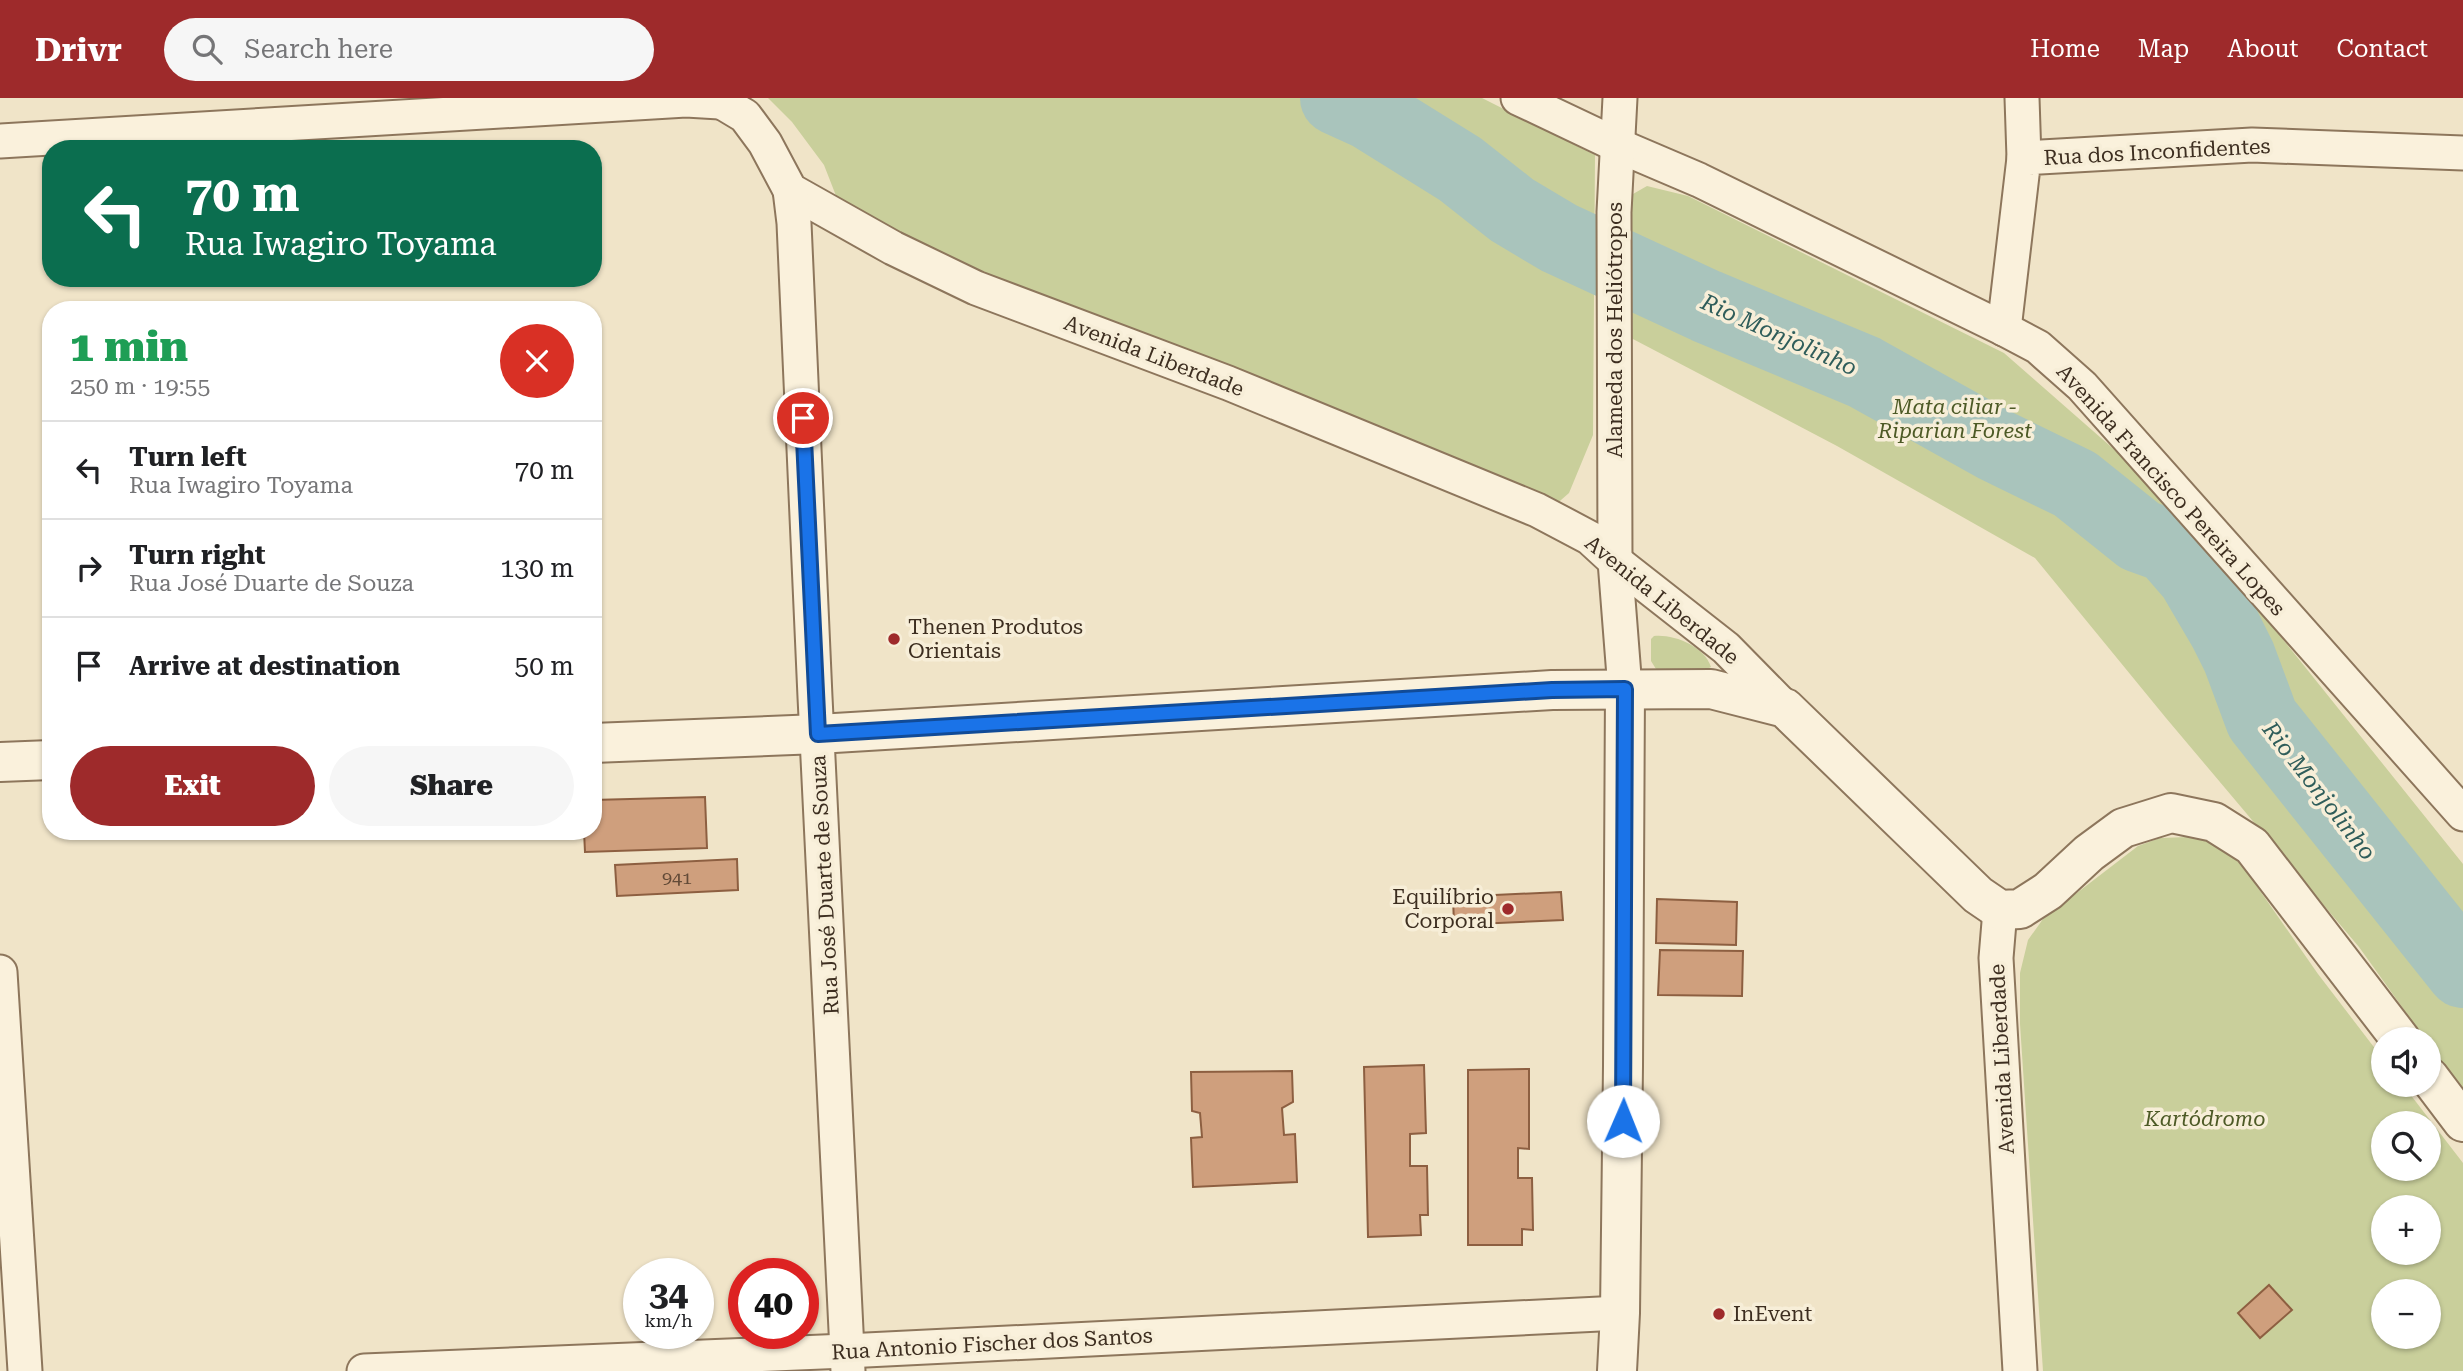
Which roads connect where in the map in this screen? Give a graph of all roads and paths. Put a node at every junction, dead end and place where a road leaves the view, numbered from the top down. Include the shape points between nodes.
1 (1518, 98) edge
2 (1619, 98) edge
3 (2022, 98) edge
4 (718, 100) edge
5 (0, 141) edge
6 (1617, 145) junction
7 (2463, 153) edge
8 (2024, 158) junction
9 (790, 190) junction
10 (2004, 329) junction
11 (1615, 561) junction
12 (1625, 689) junction
13 (1784, 708) junction
14 (818, 734) junction
15 (602, 743) edge
16 (42, 760) edge
17 (0, 762) edge
18 (2463, 814) edge
19 (2000, 911) junction
20 (0, 972) edge
21 (2391, 1027) edge
22 (2441, 1093) edge
23 (2463, 1122) edge
24 (1620, 1313) junction
25 (847, 1361) edge
26 (25, 1371) edge
27 (364, 1371) edge
28 (1617, 1371) edge
29 (2020, 1371) edge

1 - 6 street, Avenida Francisco Pereira Lopes
2 - 6 street, Alameda dos Heliótropos
3 - 8 street
4 - 5 street
4 - 9 street via 745,116 765,142
6 - 10 street, Avenida Francisco Pereira Lopes
6 - 11 street, Alameda dos Heliótropos
7 - 8 street, Rua dos Inconfidentes via 2252,145
8 - 10 street, Rua dos Inconfidentes
9 - 11 street, Avenida Liberdade via 976,288 1228,383 1536,510 1590,538
9 - 14 street, Rua José Duarte de Souza
10 - 18 street, Avenida Francisco Pereira Lopes via 2038,347 2082,386
11 - 12 street, Alameda dos Heliótropos
11 - 13 street, Avenida Liberdade via 1726,648
12 - 13 street via 1711,689
12 - 14 street
12 - 24 street
13 - 19 street, Avenida Liberdade
14 - 15 street
14 - 25 street, Rua José Duarte de Souza
16 - 17 street
19 - 21 street via 2020,909 2048,891 2123,828 2171,813 2214,822 2252,846
19 - 29 street, Avenida Liberdade via 1996,958
20 - 26 street
22 - 23 street
24 - 25 street, Rua Antonio Fischer dos Santos
24 - 28 street
25 - 27 street, Rua Antonio Fischer dos Santos

